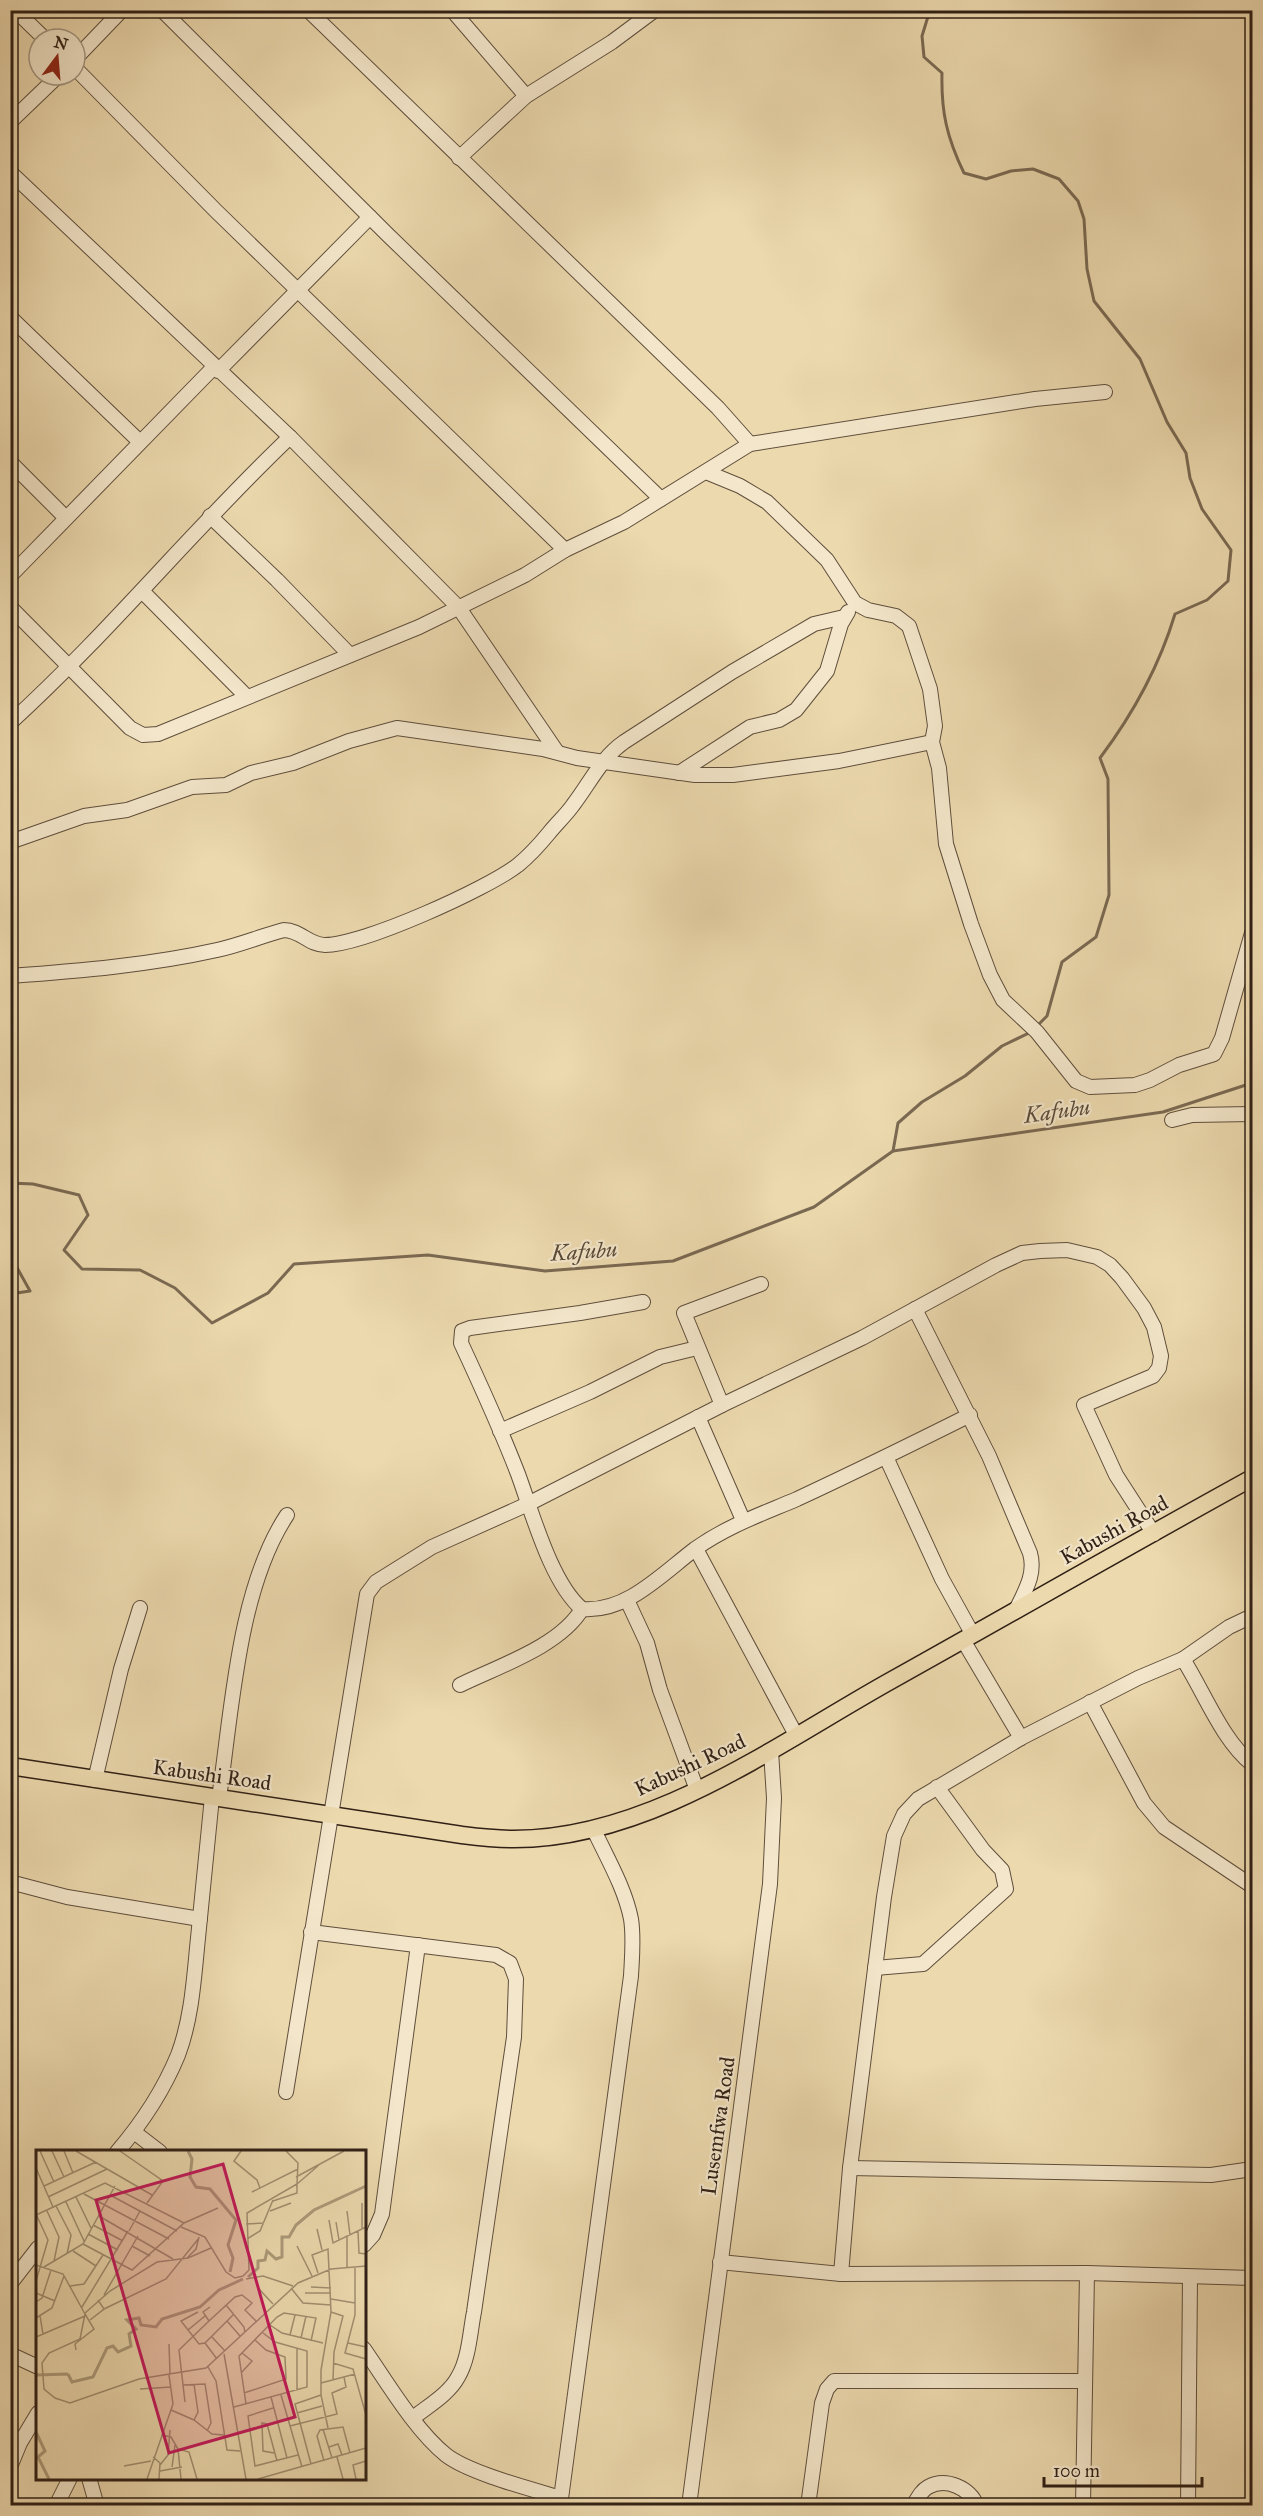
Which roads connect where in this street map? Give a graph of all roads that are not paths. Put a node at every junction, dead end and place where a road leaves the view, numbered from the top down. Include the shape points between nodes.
1 (15, 10) edge
2 (122, 10) edge
3 (162, 10) edge
4 (308, 10) edge
5 (452, 10) edge
6 (655, 10) edge
7 (33, 27) edge
8 (87, 46) edge
9 (87, 80) edge
10 (46, 87) edge
11 (526, 96) junction
12 (10, 122) edge
13 (459, 158) junction
14 (10, 172) edge
15 (370, 217) junction
16 (297, 290) junction
17 (10, 316) edge
18 (216, 369) junction
19 (1105, 392) dead end
20 (290, 437) junction
21 (140, 442) junction
22 (750, 444) junction
23 (10, 462) edge
24 (706, 472) junction
25 (661, 499) junction
26 (210, 516) junction
27 (66, 518) junction
28 (565, 550) junction
29 (10, 576) edge
30 (141, 591) junction
31 (855, 603) junction
32 (10, 607) edge
33 (459, 608) junction
34 (844, 617) junction
35 (350, 655) junction
36 (68, 665) junction
37 (247, 697) junction
38 (10, 723) edge
39 (932, 742) junction
40 (557, 752) junction
41 (603, 762) junction
42 (679, 773) junction
43 (10, 842) edge
44 (1252, 933) edge
45 (10, 976) edge
46 (1252, 1114) edge
47 (1172, 1120) dead end
48 (761, 1284) dead end
49 (643, 1302) dead end
50 (915, 1309) junction
51 (697, 1348) junction
52 (722, 1405) junction
53 (969, 1415) junction
54 (698, 1417) junction
55 (500, 1431) junction
56 (886, 1457) junction
57 (1252, 1478) edge
58 (528, 1504) junction
59 (287, 1515) dead end
60 (743, 1520) junction
61 (1154, 1534) junction
62 (696, 1549) junction
63 (627, 1600) junction
64 (140, 1608) dead end
65 (582, 1609) junction
66 (1016, 1610) junction
67 (1252, 1616) edge
68 (968, 1637) junction
69 (1184, 1659) junction
70 (460, 1685) dead end
71 (1090, 1702) junction
72 (796, 1735) junction
73 (1021, 1738) junction
74 (771, 1751) junction
75 (1252, 1764) edge
76 (10, 1766) edge
77 (95, 1780) junction
78 (937, 1787) junction
79 (697, 1790) junction
80 (216, 1797) junction
81 (331, 1814) junction
82 (593, 1828) junction
83 (10, 1882) edge
84 (1252, 1886) edge
85 (200, 1919) junction
86 (311, 1932) junction
87 (418, 1945) junction
88 (875, 1968) junction
89 (286, 2092) dead end
90 (134, 2132) junction
91 (118, 2150) edge
92 (159, 2150) edge
93 (850, 2168) junction
94 (1252, 2169) edge
95 (366, 2244) edge
96 (36, 2251) edge
97 (720, 2262) junction
98 (1087, 2273) junction
99 (841, 2274) junction
100 (1190, 2277) junction
101 (1252, 2278) edge
102 (10, 2284) edge
103 (366, 2352) edge
104 (10, 2354) edge
105 (36, 2366) edge
106 (1084, 2380) junction
107 (36, 2416) edge
108 (413, 2418) junction
109 (10, 2467) edge
110 (69, 2480) edge
111 (90, 2480) edge
112 (561, 2502) edge
113 (56, 2505) edge
114 (101, 2505) edge
115 (689, 2505) edge
116 (808, 2505) edge
117 (913, 2505) edge
118 (977, 2505) edge
119 (1083, 2505) edge
120 (1188, 2505) edge

1 - 7 street
2 - 8 street
3 - 15 street
4 - 13 street
5 - 11 street
6 - 11 street
9 - 16 street
10 - 12 street
11 - 13 street
13 - 22 street via 718,408
14 - 18 street
15 - 16 street
15 - 25 street
16 - 18 street
16 - 28 street
17 - 21 street
18 - 20 street
18 - 21 street
19 - 22 street via 1035,399
20 - 26 street
20 - 33 street
21 - 27 street
22 - 24 street
23 - 27 street
24 - 25 street
24 - 31 street via 766,502 826,560
25 - 28 street
26 - 30 street
26 - 35 street
27 - 29 street
28 - 33 street
30 - 36 street
30 - 37 street
31 - 34 street
31 - 39 street via 896,616 909,626 930,689
32 - 36 street
33 - 35 street
33 - 40 street
34 - 41 street via 814,624 732,672 624,742
34 - 42 street via 826,671 796,710 779,720 750,727
35 - 37 street
36 - 37 street via 130,728 143,735 158,734
36 - 38 street
39 - 42 street via 757,773
39 - 44 street via 939,768 946,844 990,975 1003,1000 1033,1028 1076,1081 1090,1088 1135,1085 1179,1065 1207,1058 1219,1048
40 - 41 street
40 - 43 street via 397,728 293,763 251,772 226,785 192,787 127,810 84,816
41 - 42 street
41 - 45 street via 573,805 517,866 430,911 347,942 319,945 295,931 284,930 218,950 101,968
46 - 47 street via 1192,1115
48 - 51 street via 684,1313
49 - 55 street via 462,1331 461,1343
50 - 52 street
50 - 53 street
50 - 61 street via 1022,1253 1067,1250 1097,1257 1110,1265 1154,1327 1161,1356 1159,1368 1153,1376 1084,1405 1116,1475
51 - 52 street
51 - 55 street via 660,1357
52 - 54 street
53 - 56 street
53 - 66 street via 1034,1564
54 - 58 street
54 - 60 street
55 - 58 street
56 - 60 street
56 - 68 street
57 - 61 main road, Kabushi Road
58 - 65 street via 570,1599
58 - 81 street via 432,1547 376,1582 367,1594
59 - 80 street via 272,1537 240,1646
60 - 62 street
61 - 66 main road, Kabushi Road
62 - 63 street
62 - 72 street
63 - 65 street via 606,1608
63 - 79 street via 647,1643
64 - 77 street
65 - 70 street via 573,1624 556,1638
66 - 68 main road, Kabushi Road
67 - 69 street
68 - 72 main road, Kabushi Road
68 - 73 street
69 - 71 street
69 - 75 street via 1229,1739
71 - 73 street
71 - 84 street via 1144,1803 1164,1827
72 - 74 main road, Kabushi Road
73 - 78 street
74 - 79 main road, Kabushi Road
74 - 97 street, Lusemfwa Road via 774,1797 770,1884
76 - 77 main road, Kabushi Road
77 - 80 main road, Kabushi Road
78 - 88 street via 904,1814 894,1836
78 - 88 street via 1002,1870 1006,1889 923,1964
79 - 82 main road, Kabushi Road via 652,1811
80 - 81 main road, Kabushi Road
80 - 85 street
81 - 82 main road, Kabushi Road via 512,1839
81 - 86 street
82 - 112 street via 631,1917 632,1957
83 - 85 street via 67,1897
85 - 90 street via 184,2036 166,2078
86 - 87 street
86 - 89 street
87 - 95 street via 382,2214
87 - 108 street via 496,1955 510,1963 516,1979 514,2037 465,2356 459,2377
88 - 93 street
90 - 91 street
90 - 92 street
93 - 94 street via 1211,2175
93 - 99 street
96 - 102 street
97 - 99 street
97 - 115 street, Lusemfwa Road
98 - 99 street
98 - 100 street
98 - 106 street
100 - 101 street
100 - 120 street
103 - 108 street
104 - 105 street
106 - 116 street via 834,2381 822,2403
106 - 119 street
107 - 109 street
108 - 112 street via 446,2455
110 - 113 street
111 - 114 street
117 - 118 street via 921,2492 940,2484 958,2486 974,2497

